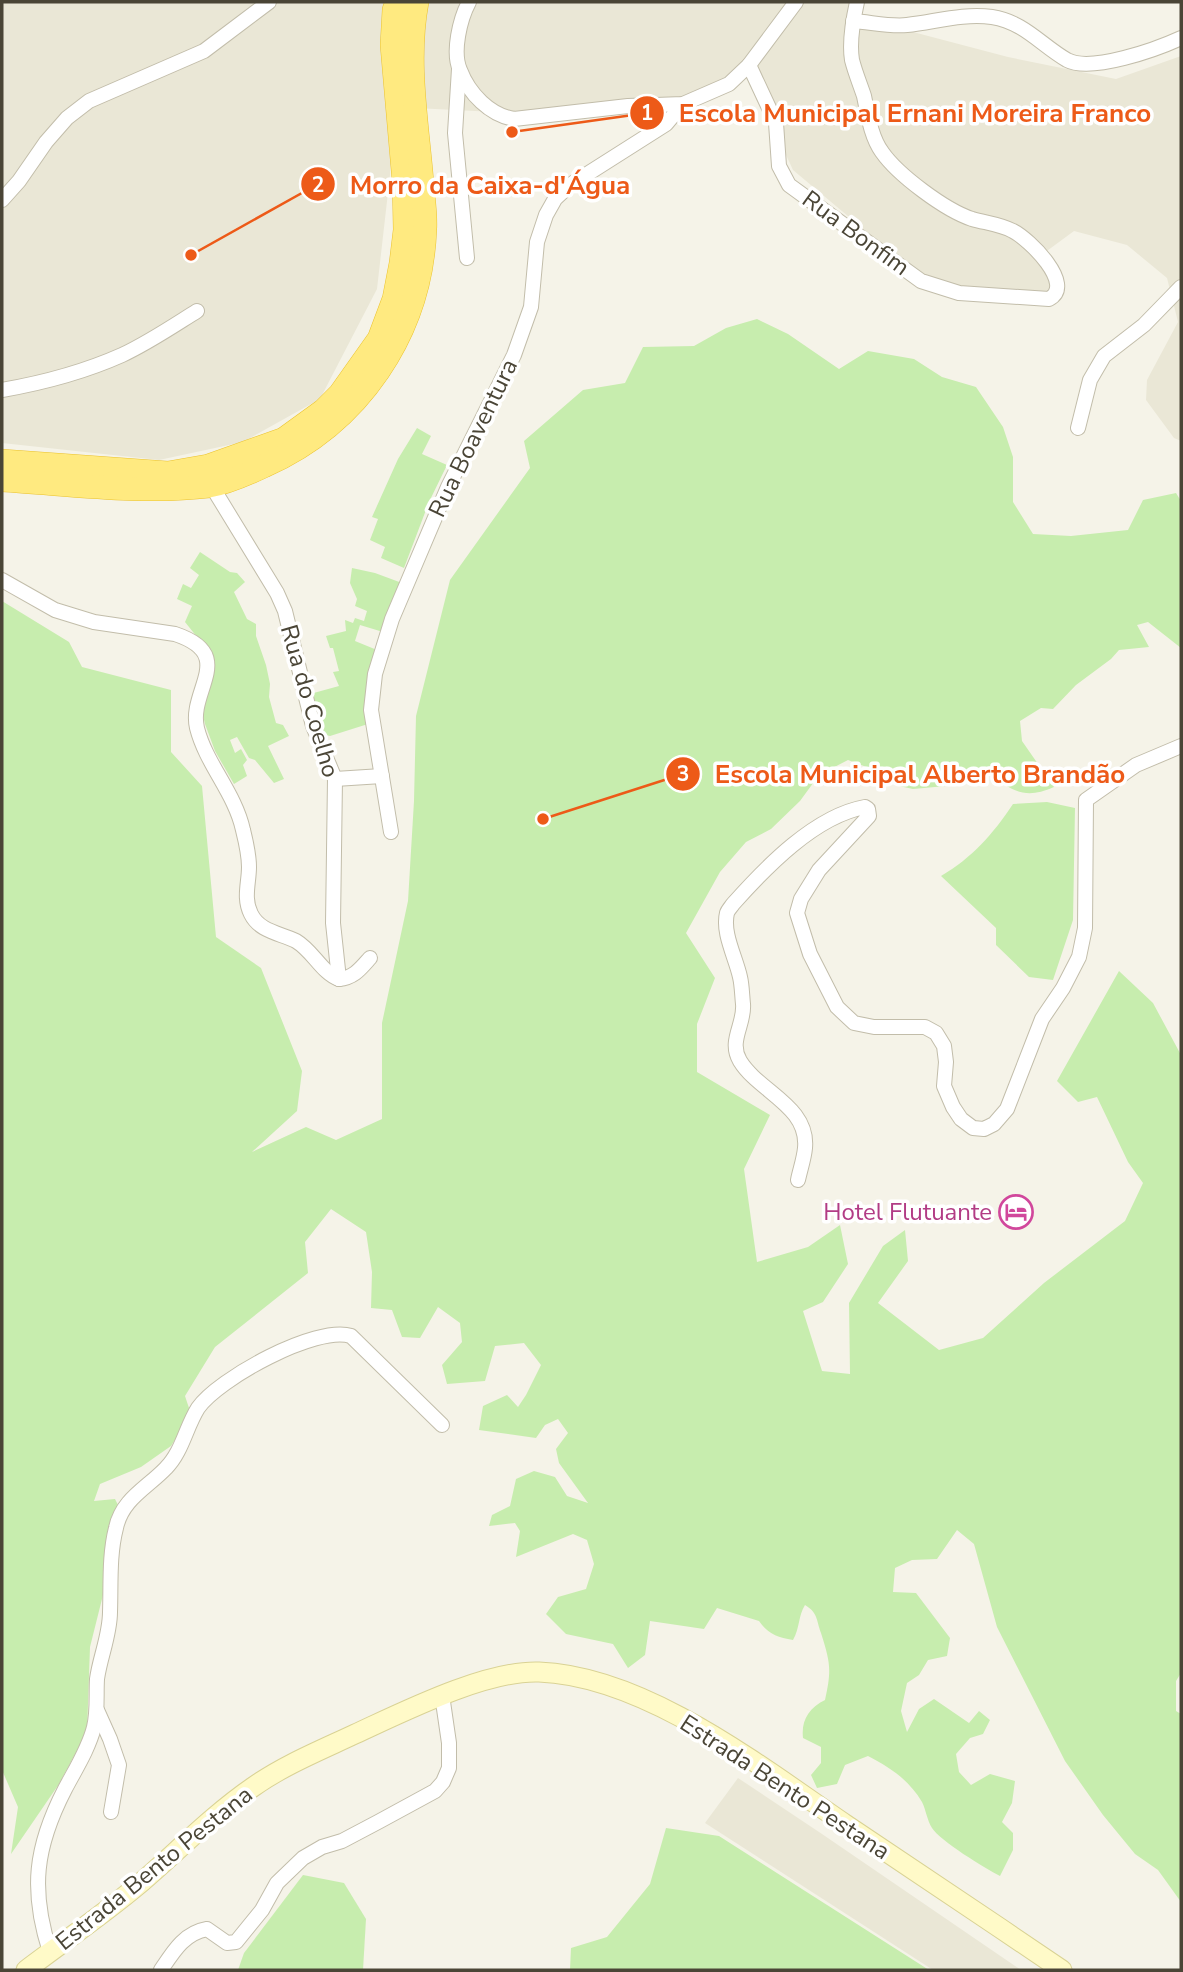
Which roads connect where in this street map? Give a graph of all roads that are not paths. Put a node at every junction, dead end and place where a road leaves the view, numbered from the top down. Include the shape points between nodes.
1 (269, 2) edge
2 (397, 2) edge
3 (417, 2) edge
4 (469, 2) edge
5 (796, 2) edge
6 (857, 2) edge
7 (853, 21) junction
8 (1181, 38) edge
9 (749, 65) junction
10 (459, 69) junction
11 (683, 104) junction
12 (2, 200) edge
13 (467, 258) dead end
14 (1181, 287) edge
15 (197, 311) dead end
16 (2, 390) edge
17 (1078, 428) dead end
18 (2, 461) edge
19 (2, 480) edge
20 (211, 485) junction
21 (2, 580) edge
22 (1181, 746) edge
23 (382, 776) junction
24 (335, 779) junction
25 (391, 832) dead end
26 (370, 958) dead end
27 (340, 979) junction
28 (798, 1180) dead end
29 (442, 1425) dead end
30 (442, 1695) junction
31 (96, 1709) junction
32 (111, 1812) dead end
33 (50, 1952) junction
34 (26, 1970) edge
35 (161, 1970) edge
36 (1062, 1970) edge

1 - 12 street via 204,51 89,101 67,118
2 - 18 highway via 391,45 404,182 401,263 379,339 340,394 284,439 208,466 168,473
3 - 20 highway via 412,53 425,226 422,265 404,328 376,375 314,439 244,475
4 - 10 street via 458,36
5 - 9 street
6 - 7 street
7 - 8 street via 903,26 969,16 996,18 1032,33 1066,59 1084,64 1162,47
7 - 9 street, Rua Bonfim via 852,60 881,152 940,202 971,219 1014,231 1029,242 1058,279 1058,291 1049,299 959,293 921,281 789,185 779,166 776,123
9 - 11 street via 729,84
10 - 11 street via 487,108 501,117
10 - 13 street via 455,133
11 - 23 street, Rua Boaventura via 666,124 570,185 546,215 537,243 531,307 514,355 448,487 392,619 374,674 371,709
14 - 17 street via 1098,365
15 - 16 street via 102,363
19 - 20 highway via 156,489
20 - 24 street, Rua do Coelho via 285,611 313,726
21 - 27 street via 55,610 105,624 174,634 197,646 207,660 208,673 196,724 243,826 249,868 247,902 252,916 273,934 294,940 332,977
22 - 28 street via 1136,765 1086,800 1085,928 1079,957 1042,1019 1007,1109 984,1129 973,1128 953,1107 944,1086 944,1046 936,1032 925,1027 854,1023 837,1007 810,954 797,913 801,899 819,870 869,816 868,809 857,808 810,831 733,904 727,914 728,932 744,1008 735,1050 761,1085 800,1121 805,1147
23 - 24 street
23 - 25 street, Rua Boaventura
24 - 27 street, Rua do Coelho via 333,923
26 - 27 street via 354,974
29 - 31 street via 364,1347 342,1333 283,1349 215,1392 200,1406 166,1468 120,1513
30 - 33 main road, Estrada Bento Pestana via 312,1754 256,1785
30 - 35 street via 449,1768 435,1791 303,1858 277,1883 236,1942 227,1943 207,1929 199,1931 177,1946
30 - 36 main road, Estrada Bento Pestana via 536,1672 579,1676 629,1693 739,1752
31 - 32 street via 119,1765
31 - 33 street via 94,1729 48,1824 39,1861 37,1899
33 - 34 main road, Estrada Bento Pestana

